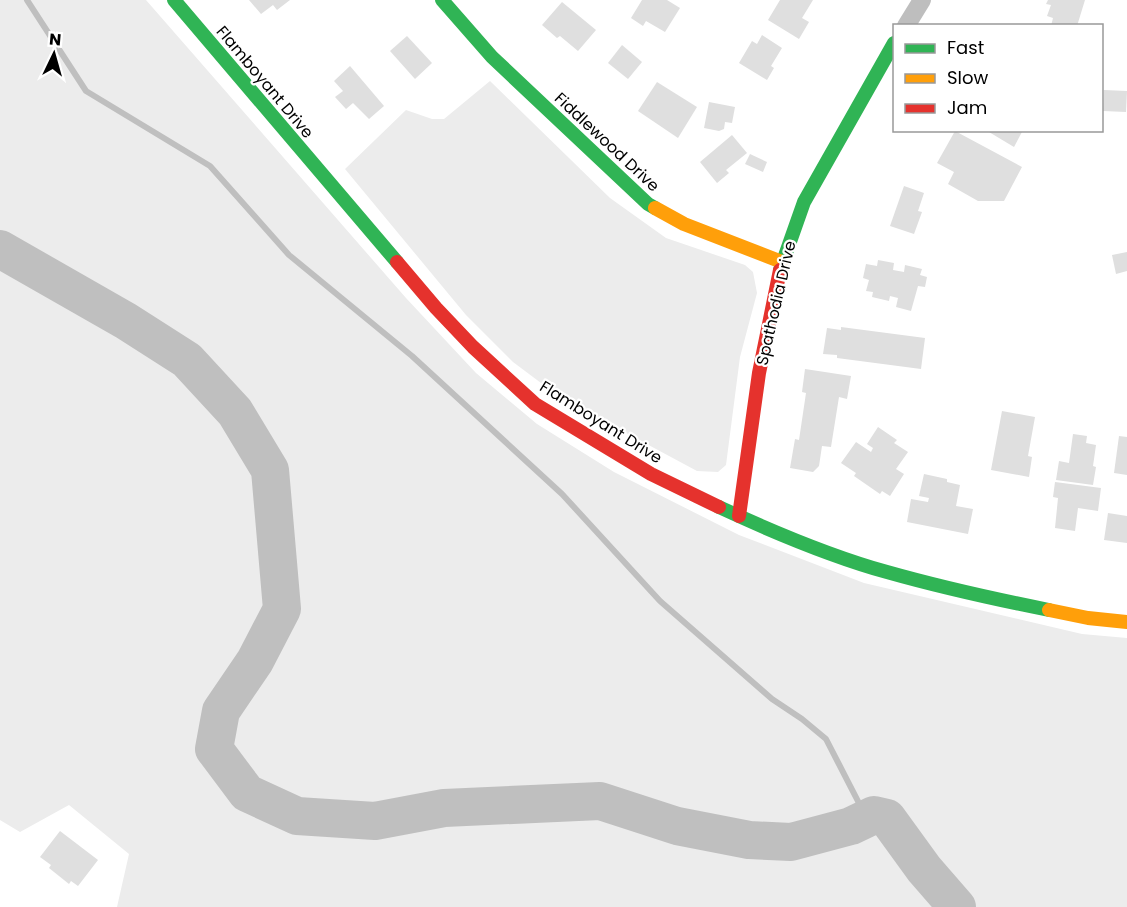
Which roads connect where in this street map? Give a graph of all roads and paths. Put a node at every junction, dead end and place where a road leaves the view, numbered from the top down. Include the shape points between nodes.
1 (174, 0) edge
2 (442, 0) edge
3 (922, 0) edge
4 (907, 24) edge
5 (893, 45) edge
6 (782, 262) junction
7 (739, 516) junction
8 (1127, 622) edge

1 - 7 street, Flamboyant Drive via 436,308 527,397 651,474
2 - 6 street, Fiddlewood Drive via 492,57 648,204 684,224
3 - 4 street
5 - 6 street, Spathodia Drive via 804,202
6 - 7 street, Spathodia Drive via 759,373
7 - 8 street, Flamboyant Drive via 795,541 885,572 993,599

